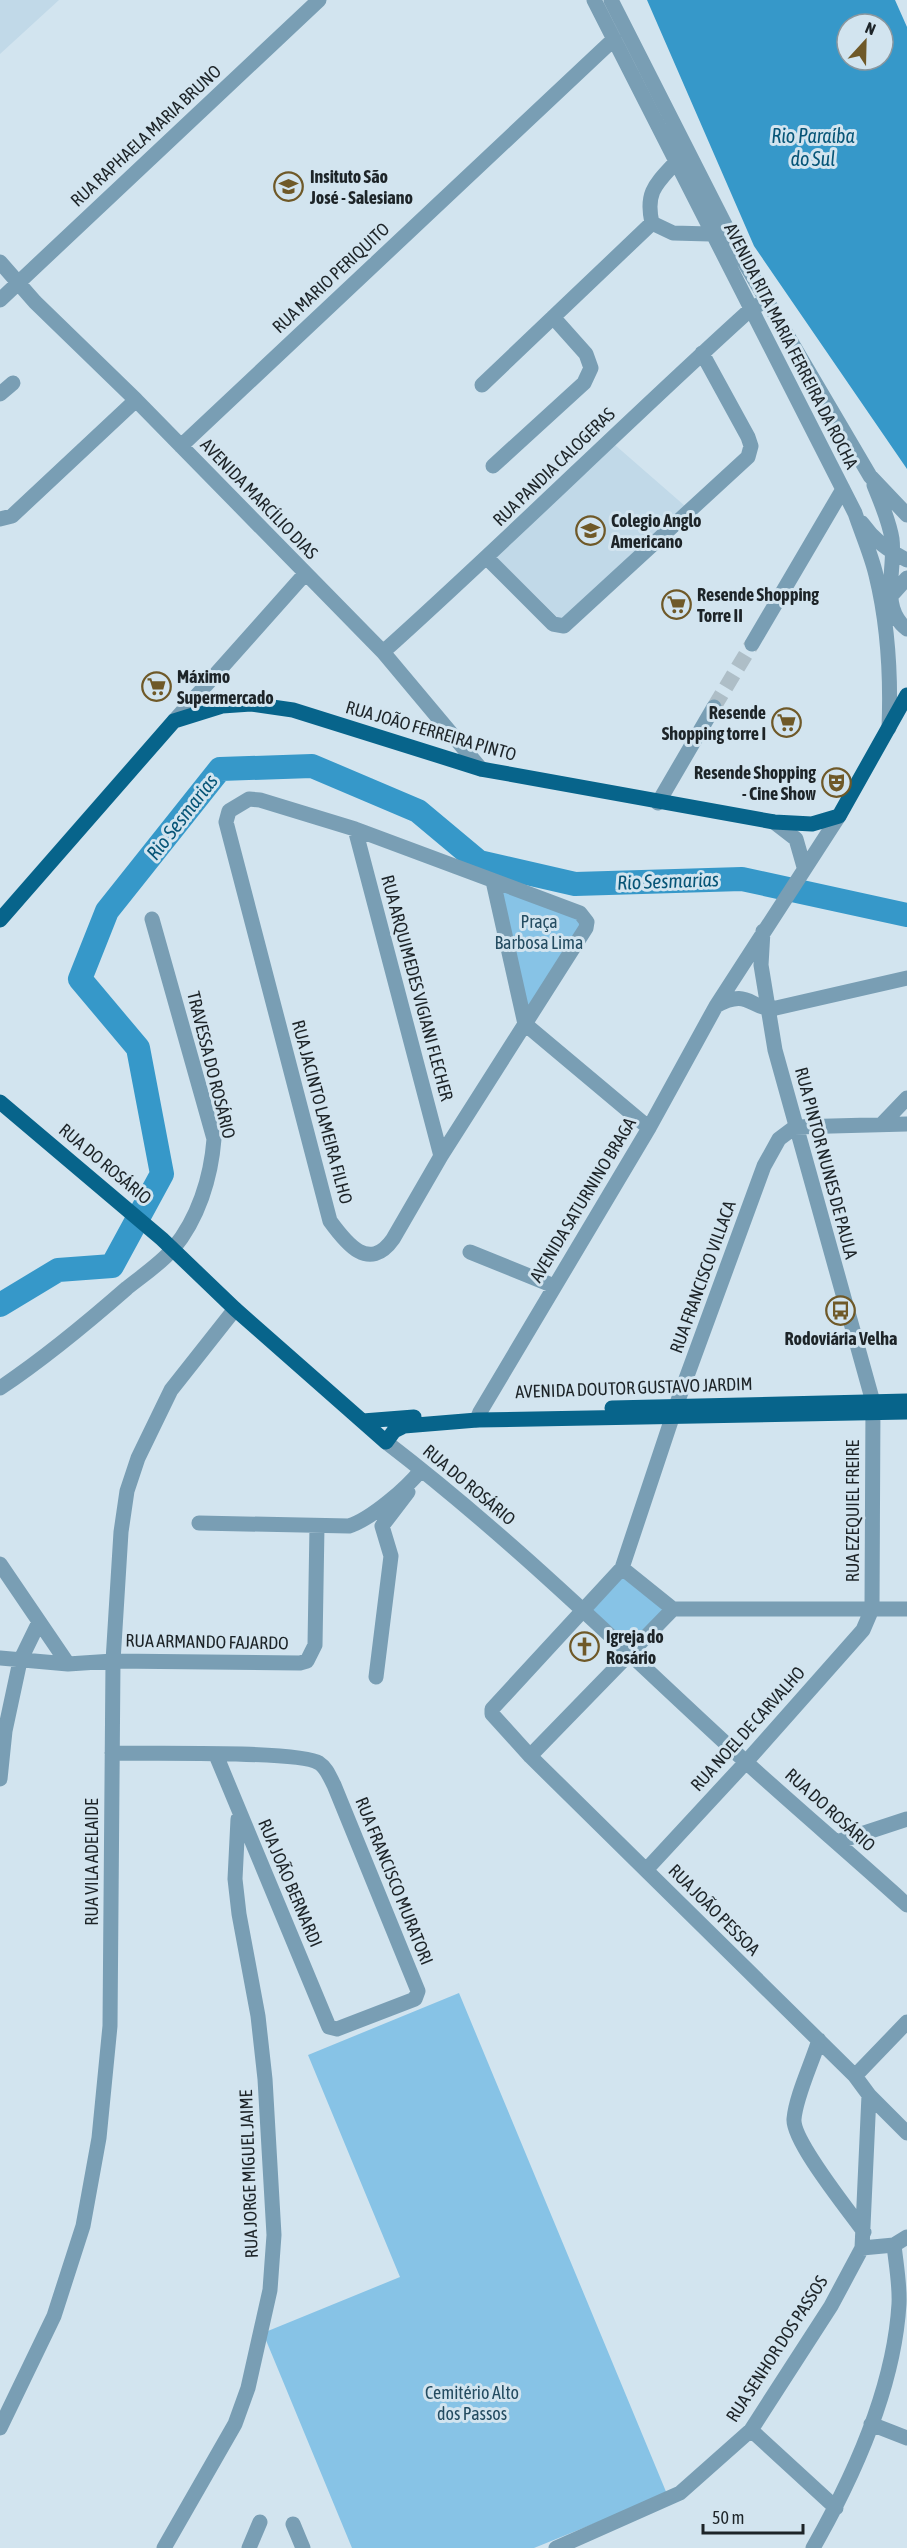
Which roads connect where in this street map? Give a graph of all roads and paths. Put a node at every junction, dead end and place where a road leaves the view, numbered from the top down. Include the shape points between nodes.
1 (319, 0) edge
2 (594, 0) edge
3 (611, 0) edge
4 (614, 39) junction
5 (676, 162) junction
6 (652, 223) junction
7 (710, 234) junction
8 (0, 262) edge
9 (19, 283) junction
10 (0, 300) edge
11 (767, 301) junction
12 (751, 309) junction
13 (554, 317) junction
14 (702, 353) junction
15 (13, 382) dead end
16 (482, 385) dead end
17 (0, 394) edge
18 (136, 400) junction
19 (181, 446) junction
20 (493, 466) dead end
21 (870, 476) junction
22 (843, 489) junction
23 (855, 513) junction
24 (907, 515) edge
25 (0, 519) edge
26 (900, 556) edge
27 (488, 558) junction
28 (304, 574) junction
29 (907, 578) edge
30 (890, 597) junction
31 (907, 629) edge
32 (752, 644) tunnel mouth
33 (383, 652) junction
34 (905, 702) edge
35 (714, 707) tunnel mouth
36 (174, 721) junction
37 (889, 728) junction
38 (481, 769) junction
39 (658, 803) junction
40 (838, 816) junction
41 (774, 822) junction
42 (355, 830) junction
43 (801, 871) junction
44 (493, 881) junction
45 (152, 919) dead end
46 (0, 920) edge
47 (766, 927) junction
48 (907, 978) edge
49 (716, 1006) junction
50 (766, 1009) junction
51 (525, 1024) junction
52 (907, 1098) edge
53 (0, 1102) edge
54 (884, 1124) junction
55 (907, 1124) edge
56 (795, 1126) junction
57 (649, 1128) junction
58 (441, 1156) junction
59 (167, 1244) junction
60 (470, 1252) dead end
61 (554, 1286) junction
62 (235, 1309) junction
63 (0, 1388) edge
64 (907, 1401) edge
65 (873, 1407) junction
66 (674, 1411) junction
67 (907, 1412) edge
68 (478, 1416) junction
69 (363, 1421) junction
70 (386, 1442) junction
71 (418, 1474) junction
72 (199, 1523) dead end
73 (317, 1526) junction
74 (0, 1564) edge
75 (622, 1568) junction
76 (673, 1609) junction
77 (872, 1609) junction
78 (907, 1609) edge
79 (584, 1610) junction
80 (39, 1622) junction
81 (631, 1652) junction
82 (0, 1658) edge
83 (20, 1661) junction
84 (113, 1661) junction
85 (68, 1664) junction
86 (376, 1677) dead end
87 (492, 1716) joint
88 (3, 1734) edge
89 (112, 1753) junction
90 (216, 1755) junction
91 (530, 1756) junction
92 (746, 1762) junction
93 (0, 1779) edge
94 (238, 1813) junction
95 (907, 1820) edge
96 (837, 1842) junction
97 (646, 1870) junction
98 (907, 1905) edge
99 (907, 2022) edge
100 (329, 2027) joint
101 (819, 2040) junction
102 (855, 2076) junction
103 (869, 2095) junction
104 (907, 2133) edge
105 (864, 2232) junction
106 (900, 2241) edge
107 (862, 2248) junction
108 (903, 2305) edge
109 (871, 2424) junction
110 (0, 2428) edge
111 (751, 2430) junction
112 (907, 2438) edge
113 (836, 2508) junction
114 (260, 2522) dead end
115 (293, 2524) dead end
116 (164, 2548) edge
117 (249, 2548) edge
118 (303, 2548) edge
119 (556, 2548) edge
120 (813, 2548) edge

1 - 9 street, RUA RAPHAELA MARIA BRUNO
2 - 4 street, AVENIDA RITA MARIA FERREIRA DA ROCHA
3 - 11 street, AVENIDA RITA MARIA FERREIRA DA ROCHA
4 - 5 street, AVENIDA RITA MARIA FERREIRA DA ROCHA
4 - 19 street, RUA MARIO PERIQUITO
5 - 6 street via 654,187 648,206
5 - 7 street, AVENIDA RITA MARIA FERREIRA DA ROCHA
6 - 7 street via 673,233
6 - 13 street
7 - 12 street, AVENIDA RITA MARIA FERREIRA DA ROCHA
8 - 9 street, AVENIDA MARCÍLIO DIAS
9 - 10 street, RUA RAPHAELA MARIA BRUNO
9 - 18 street, AVENIDA MARCÍLIO DIAS
11 - 12 street, RUA PANDIA CALOGERAS
11 - 21 street, AVENIDA RITA MARIA FERREIRA DA ROCHA
12 - 14 street, RUA PANDIA CALOGERAS
12 - 22 street, AVENIDA RITA MARIA FERREIRA DA ROCHA
13 - 16 street
13 - 20 street via 586,354 591,368 584,383
14 - 27 street, RUA PANDIA CALOGERAS
14 - 27 street via 748,437 748,457 564,626 553,624
15 - 17 street
18 - 19 street, AVENIDA MARCÍLIO DIAS
18 - 25 street via 12,516
19 - 28 street, AVENIDA MARCÍLIO DIAS
21 - 24 street, AVENIDA RITA MARIA FERREIRA DA ROCHA
21 - 26 street
22 - 23 street, AVENIDA RITA MARIA FERREIRA DA ROCHA
22 - 32 street
23 - 26 street via 871,536
23 - 37 street, AVENIDA RITA MARIA FERREIRA DA ROCHA via 879,594 890,685
26 - 30 street
27 - 33 street, RUA PANDIA CALOGERAS
28 - 33 street, AVENIDA MARCÍLIO DIAS
28 - 36 street
29 - 30 street
30 - 31 street via 892,612
33 - 38 street, AVENIDA MARCÍLIO DIAS
34 - 37 main road
35 - 39 street
36 - 38 main road, RUA JOÃO FERREIRA PINTO via 222,706 251,704 293,710
36 - 46 main road
37 - 40 main road
38 - 39 main road, RUA JOÃO FERREIRA PINTO
39 - 41 main road, RUA JOÃO FERREIRA PINTO
40 - 41 main road, RUA JOÃO FERREIRA PINTO via 812,824
40 - 43 street, AVENIDA SATURNINO BRAGA
41 - 43 street via 796,839
42 - 44 street
42 - 58 street, RUA ARQUIMEDES VIGIANI FLECHER
42 - 58 street, RUA JACINTO LAMEIRA FILHO via 249,799 230,810 226,822 330,1221 356,1251 370,1255 382,1251 393,1239
43 - 47 street, AVENIDA SATURNINO BRAGA
44 - 51 street
44 - 51 street, RUA JACINTO LAMEIRA FILHO via 580,913 587,922
45 - 59 street, TRAVESSA DO ROSÁRIO via 214,1139 206,1188 194,1216
47 - 49 street, AVENIDA SATURNINO BRAGA
47 - 50 street, RUA PINTOR NUNES DE PAULA via 761,965
48 - 50 street
49 - 50 street via 729,999 744,998
49 - 57 street, AVENIDA SATURNINO BRAGA
50 - 56 street, RUA PINTOR NUNES DE PAULA
51 - 57 street
51 - 58 street, RUA JACINTO LAMEIRA FILHO
52 - 54 street
53 - 59 main road, RUA DO ROSÁRIO
54 - 55 street
54 - 56 street
56 - 65 street, RUA PINTOR NUNES DE PAULA
56 - 66 street, RUA FRANCISCO VILLACA via 779,1138 764,1166
57 - 61 street, AVENIDA SATURNINO BRAGA
59 - 62 main road, RUA DO ROSÁRIO
59 - 63 street, TRAVESSA DO ROSÁRIO via 92,1318
60 - 61 street
61 - 68 street, AVENIDA SATURNINO BRAGA
62 - 69 main road, RUA DO ROSÁRIO
62 - 84 street, RUA VILA ADELAIDE via 171,1390 138,1458 127,1491 121,1532
64 - 65 main road, AVENIDA DOUTOR GUSTAVO JARDIM
65 - 66 main road, AVENIDA DOUTOR GUSTAVO JARDIM
65 - 67 main road, AVENIDA DOUTOR GUSTAVO JARDIM
65 - 77 street, RUA EZEQUIEL FREIRE
66 - 68 main road, AVENIDA DOUTOR GUSTAVO JARDIM
66 - 75 street, RUA FRANCISCO VILLACA
68 - 69 main road, AVENIDA DOUTOR GUSTAVO JARDIM
68 - 70 main road, AVENIDA DOUTOR GUSTAVO JARDIM via 404,1426
69 - 70 main road, RUA DO ROSÁRIO
70 - 71 street, RUA DO ROSÁRIO
71 - 73 street via 356,1524
71 - 79 street, RUA DO ROSÁRIO
71 - 86 street via 382,1526 391,1556
72 - 73 street
73 - 84 street, RUA ARMANDO FAJARDO via 315,1645 308,1661
74 - 80 street
75 - 76 street
75 - 79 street, RUA FRANCISCO VILLACA
76 - 77 street
76 - 81 street
77 - 78 street
77 - 92 street, RUA NOEL DE CARVALHO via 862,1630
79 - 81 street, RUA DO ROSÁRIO
79 - 87 street, RUA FRANCISCO VILLACA via 492,1709
80 - 83 street
80 - 85 street
81 - 91 street
81 - 92 street, RUA DO ROSÁRIO
82 - 83 street
83 - 85 street
83 - 88 street
84 - 85 street
84 - 89 street, RUA VILA ADELAIDE
87 - 91 street, RUA JOÃO PESSOA
88 - 93 street
89 - 90 street, RUA FRANCISCO MURATORI
89 - 110 street, RUA VILA ADELAIDE via 110,2026 99,2138 83,2226 54,2316
90 - 94 street, RUA JOÃO BERNARDI
90 - 100 street, RUA FRANCISCO MURATORI via 309,1758 327,1770 334,1785 418,1991 411,2000 337,2029
91 - 97 street, RUA JOÃO PESSOA
92 - 96 street, RUA DO ROSÁRIO
92 - 97 street, RUA NOEL DE CARVALHO
94 - 100 street, RUA JOÃO BERNARDI
94 - 116 street, RUA JORGE MIGUEL JAIME via 235,1879 265,2079 274,2235 270,2290 248,2388 235,2424
95 - 96 street
96 - 98 street, RUA DO ROSÁRIO
97 - 101 street, RUA JOÃO PESSOA
99 - 102 street
101 - 102 street, RUA JOÃO PESSOA
101 - 105 street via 795,2114 795,2127 825,2181
102 - 103 street, RUA JOÃO PESSOA
103 - 104 street, RUA JOÃO PESSOA
103 - 105 street
105 - 107 street
106 - 107 street
106 - 108 street
107 - 111 street, RUA SENHOR DOS PASSOS via 831,2306
108 - 109 street via 892,2364
109 - 112 street
109 - 113 street
111 - 113 street
111 - 119 street, RUA SENHOR DOS PASSOS via 680,2493
113 - 120 street
114 - 117 street
115 - 118 street

